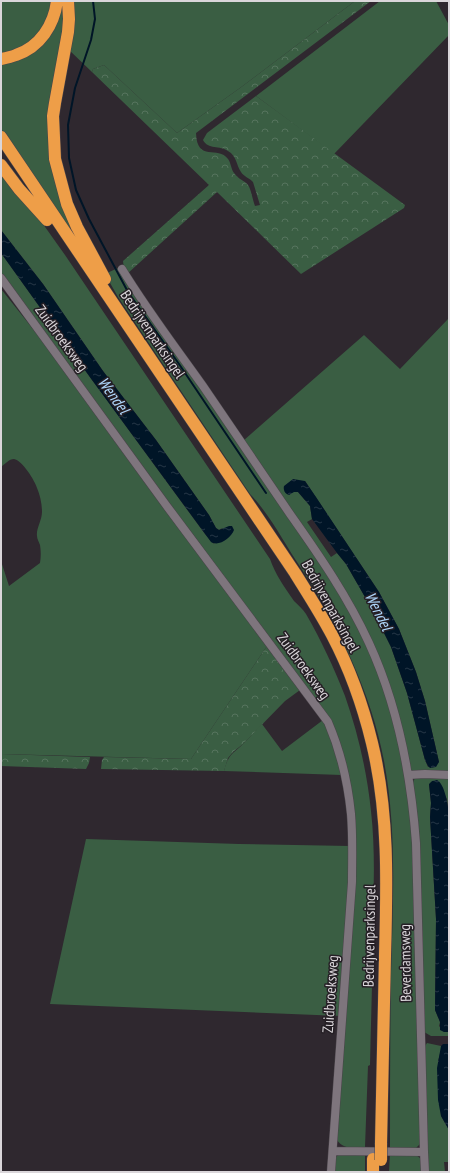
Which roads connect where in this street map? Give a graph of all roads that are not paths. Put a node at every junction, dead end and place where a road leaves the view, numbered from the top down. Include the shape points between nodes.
1 (57, 1) edge
2 (68, 1) edge
3 (1, 58) edge
4 (1, 137) edge
5 (1, 152) edge
6 (1, 165) edge
7 (47, 220) junction
8 (122, 270) dead end
9 (1, 278) edge
10 (118, 311) junction
11 (408, 775) junction
12 (449, 775) edge
13 (377, 1143) junction
14 (332, 1151) junction
15 (424, 1152) junction
16 (378, 1167) edge
17 (331, 1172) edge
18 (425, 1172) edge

1 - 3 highway via 50,26 41,39 22,53
2 - 10 highway via 68,32 53,116 55,159 67,204 105,279
4 - 10 highway, Bedrijvenparksingel
5 - 7 highway, Bedrijvenparksingel
6 - 7 highway
7 - 13 highway, Bedrijvenparksingel via 296,588 322,632 348,691 368,761 379,848
8 - 11 street via 329,570 353,611 370,643 387,687 400,732
9 - 14 street, Zuidbroeksweg via 328,722 336,740 351,813 352,875
10 - 13 highway, Bedrijvenparksingel via 314,603 343,657 356,689 379,776 385,834 386,932
11 - 12 street
11 - 15 street, Beverdamsweg via 416,843
13 - 16 highway, Bedrijvenparksingel, bridge
14 - 15 street
14 - 17 street, Zuidbroeksweg
15 - 18 street, Beverdamsweg

